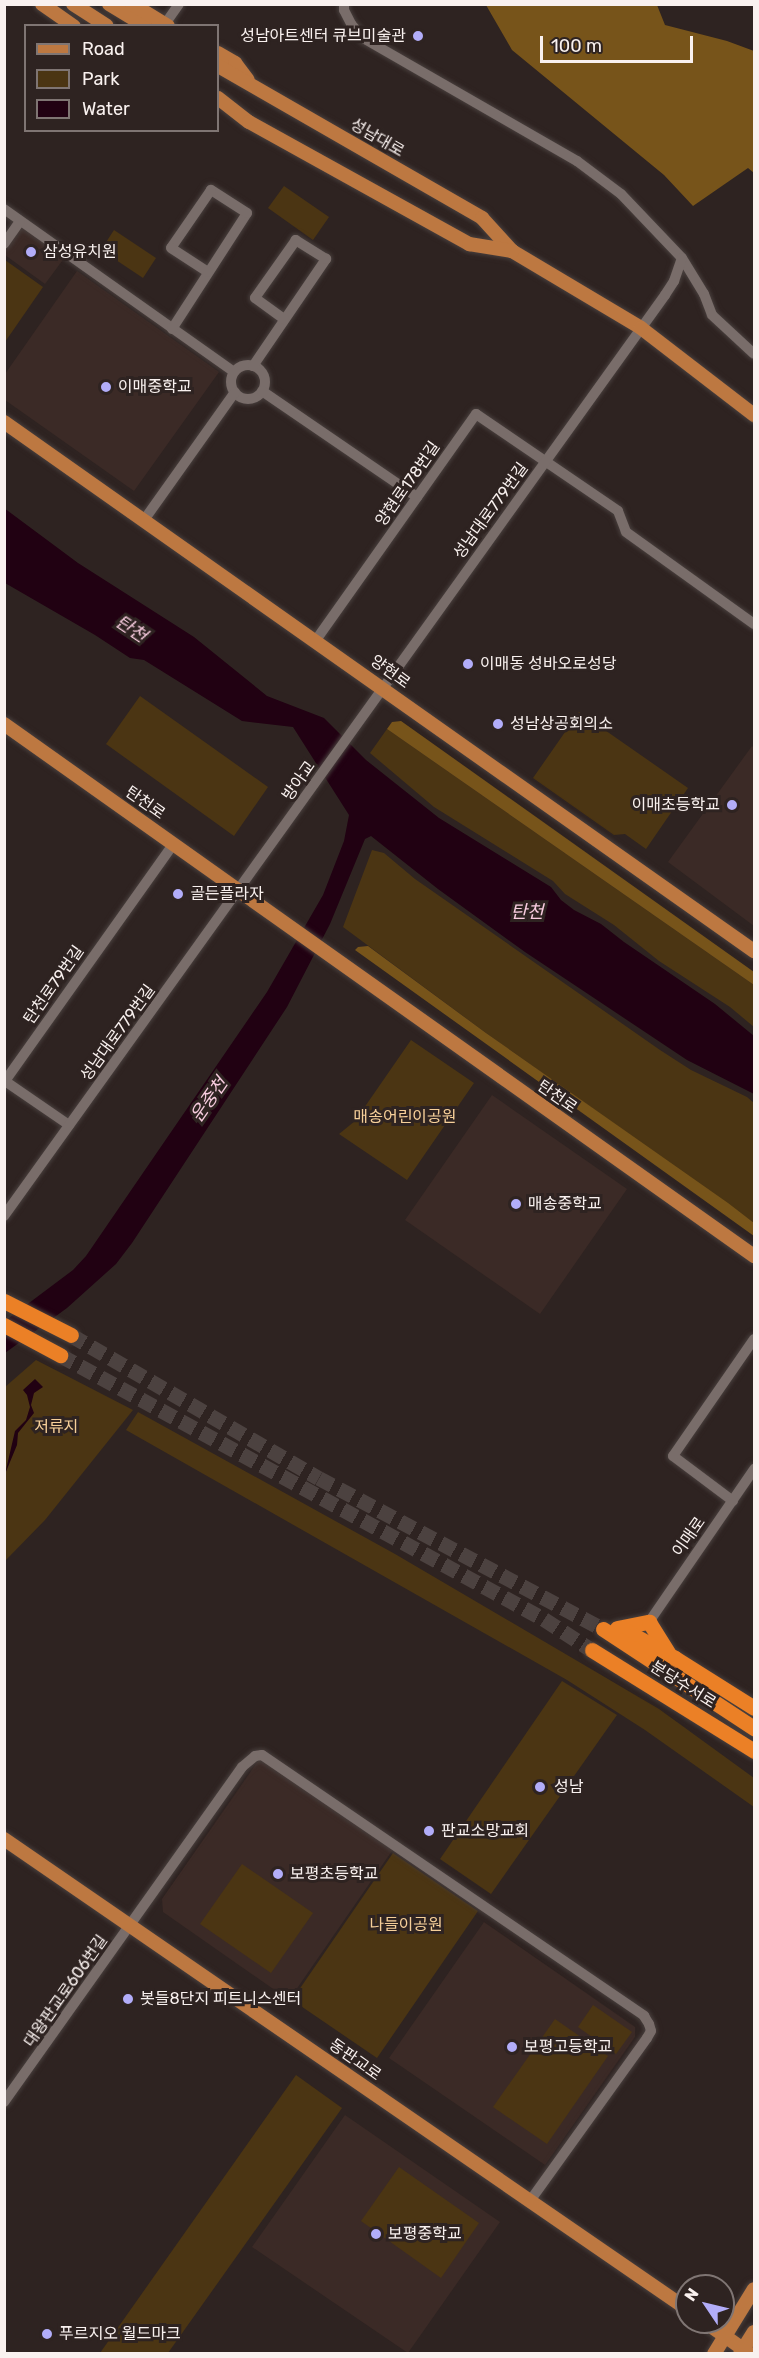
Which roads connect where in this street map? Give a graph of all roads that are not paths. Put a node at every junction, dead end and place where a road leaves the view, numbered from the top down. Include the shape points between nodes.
1 (42, 4) edge
2 (73, 4) edge
3 (109, 4) edge
4 (132, 4) edge
5 (179, 4) edge
6 (344, 4) edge
7 (71, 24) edge
8 (104, 24) edge
9 (142, 24) edge
10 (164, 24) edge
11 (167, 24) edge
12 (219, 54) edge
13 (219, 67) edge
14 (251, 84) junction
15 (219, 100) edge
16 (4, 209) edge
17 (20, 221) junction
18 (4, 244) edge
19 (512, 250) junction
20 (682, 258) junction
21 (208, 272) junction
22 (284, 319) junction
23 (641, 328) junction
24 (172, 329) junction
25 (754, 354) edge
26 (253, 366) junction
27 (234, 372) junction
28 (262, 391) junction
29 (235, 392) junction
30 (754, 415) edge
31 (4, 422) edge
32 (546, 461) junction
33 (417, 497) junction
34 (144, 519) junction
35 (754, 624) edge
36 (316, 640) junction
37 (383, 687) junction
38 (366, 712) joint
39 (4, 724) edge
40 (174, 843) junction
41 (256, 868) joint
42 (240, 890) junction
43 (754, 951) edge
44 (69, 1125) junction
45 (4, 1216) edge
46 (754, 1256) edge
47 (4, 1301) edge
48 (4, 1324) edge
49 (67, 1333) tunnel mouth
50 (754, 1340) edge
51 (60, 1355) tunnel mouth
52 (754, 1469) edge
53 (733, 1501) junction
54 (649, 1622) junction
55 (621, 1628) junction
56 (592, 1650) tunnel mouth
57 (675, 1658) junction
58 (643, 1682) junction
59 (754, 1708) edge
60 (754, 1728) edge
61 (754, 1751) edge
62 (754, 1762) edge
63 (4, 1839) edge
64 (131, 1926) junction
65 (4, 2102) edge
66 (530, 2201) junction
67 (754, 2289) edge
68 (675, 2301) edge
69 (754, 2332) edge
70 (722, 2334) edge
71 (725, 2336) junction
72 (745, 2352) edge
73 (714, 2354) edge

1 - 7 main road
2 - 8 main road
3 - 9 main road
4 - 10 main road
5 - 11 street
6 - 20 street via 351,24 363,38 577,161 621,194
12 - 14 main road via 235,63
13 - 14 main road, 성남대로
14 - 19 main road, 성남대로 via 482,218
15 - 19 main road, 성남대로 via 249,122 469,244
16 - 17 street
17 - 18 street
17 - 24 street
19 - 23 main road, 성남대로
20 - 23 street, 성남대로779번길 via 674,281
20 - 25 street via 712,315
21 - 21 street via 247,213 211,190 171,248
21 - 24 street
22 - 22 street via 326,259 296,240 255,298
22 - 26 street
23 - 30 main road, 성남대로
23 - 32 street, 성남대로779번길
24 - 27 street
26 - 27 street via 244,365
26 - 28 street via 263,374
27 - 29 street via 231,382
28 - 29 street via 249,399
28 - 33 street
29 - 34 street
31 - 34 main road, 양현로
32 - 33 street, 양현로178번길 via 476,414
32 - 35 street via 618,511 626,532
32 - 37 street, 성남대로779번길
33 - 36 street, 양현로178번길
34 - 36 main road, 양현로
36 - 37 main road, 양현로
37 - 38 street, 성남대로779번길
37 - 43 main road, 양현로
38 - 41 street, 방아교
39 - 40 main road, 탄천로
40 - 42 main road, 탄천로
40 - 44 street, 탄천로79번길 via 5,1081
41 - 42 street, 성남대로779번길
42 - 44 street, 성남대로779번길
42 - 46 main road, 탄천로
44 - 45 street, 성남대로779번길
47 - 49 highway
48 - 51 highway
50 - 53 street via 673,1456
52 - 53 street, 이매로
53 - 54 street, 이매로
54 - 55 highway
54 - 57 highway via 664,1648
55 - 57 highway
55 - 60 highway, 분당수서로 via 599,1627
56 - 58 highway, 분당수서로
57 - 59 highway
58 - 61 highway, 분당수서로
58 - 62 highway
63 - 64 main road, 동판교로
64 - 65 street, 대왕판교로606번길
64 - 66 main road, 동판교로
64 - 66 street, 대왕판교로606번길 via 242,1767 262,1755 644,2016 651,2031
66 - 68 main road, 동판교로
67 - 71 main road
69 - 72 main road
70 - 71 main road
71 - 72 main road
71 - 73 main road

